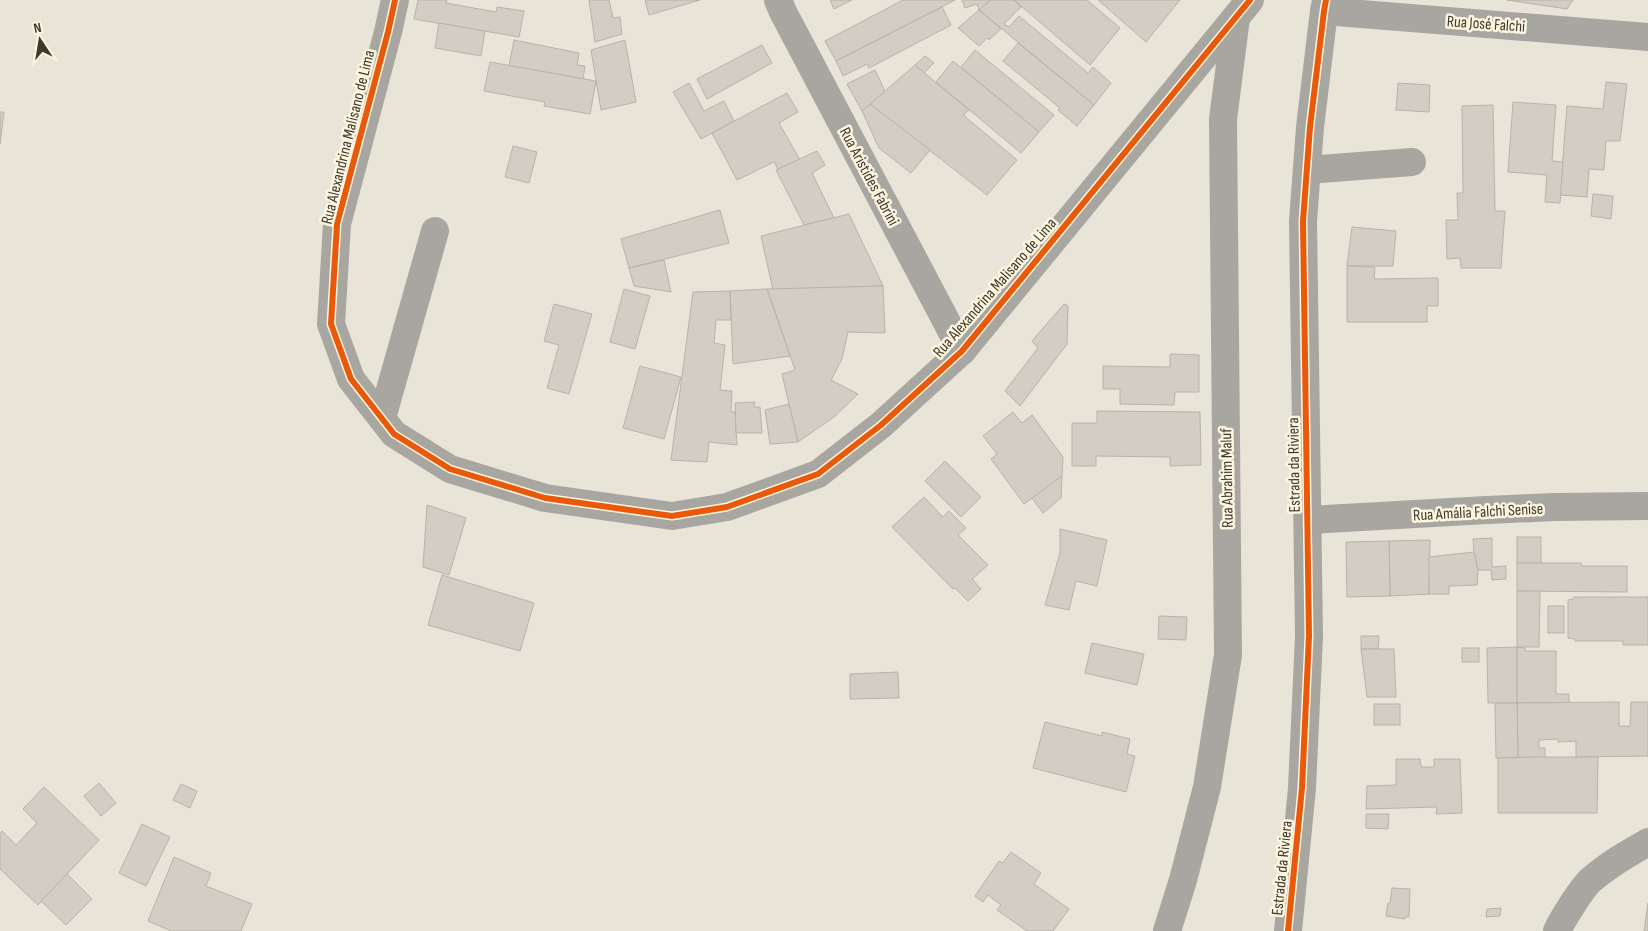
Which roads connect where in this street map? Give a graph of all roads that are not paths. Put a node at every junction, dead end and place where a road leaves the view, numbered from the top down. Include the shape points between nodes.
1 (395, 0) edge
2 (778, 0) edge
3 (1325, 5) edge
4 (1243, 9) edge
5 (1648, 37) edge
6 (1412, 162) dead end
7 (1307, 170) junction
8 (435, 231) dead end
9 (962, 350) junction
10 (382, 418) junction
11 (1648, 506) edge
12 (1308, 520) junction
13 (1648, 842) edge
14 (1167, 931) edge
15 (1288, 931) edge
16 (1557, 931) edge

1 - 10 street, Rua Alexandrina Malisano de Lima via 336,224 331,324 351,379
2 - 9 street, Rua Aristides Fabrini
3 - 5 street, Rua José Falchi
3 - 7 street, Estrada da Riviera
4 - 9 street, Rua Alexandrina Malisano de Lima
4 - 14 street, Rua Abrahim Maluf via 1223,119 1228,655 1207,787
6 - 7 street
7 - 12 street, Estrada da Riviera via 1303,221
8 - 10 street
9 - 10 street, Rua Alexandrina Malisano de Lima via 881,425 818,474 727,507 672,516 545,498 450,469 394,434
11 - 12 street, Rua Amália Falchi Senise via 1554,507
12 - 15 street, Estrada da Riviera via 1309,636 1302,788
13 - 16 street via 1590,880

